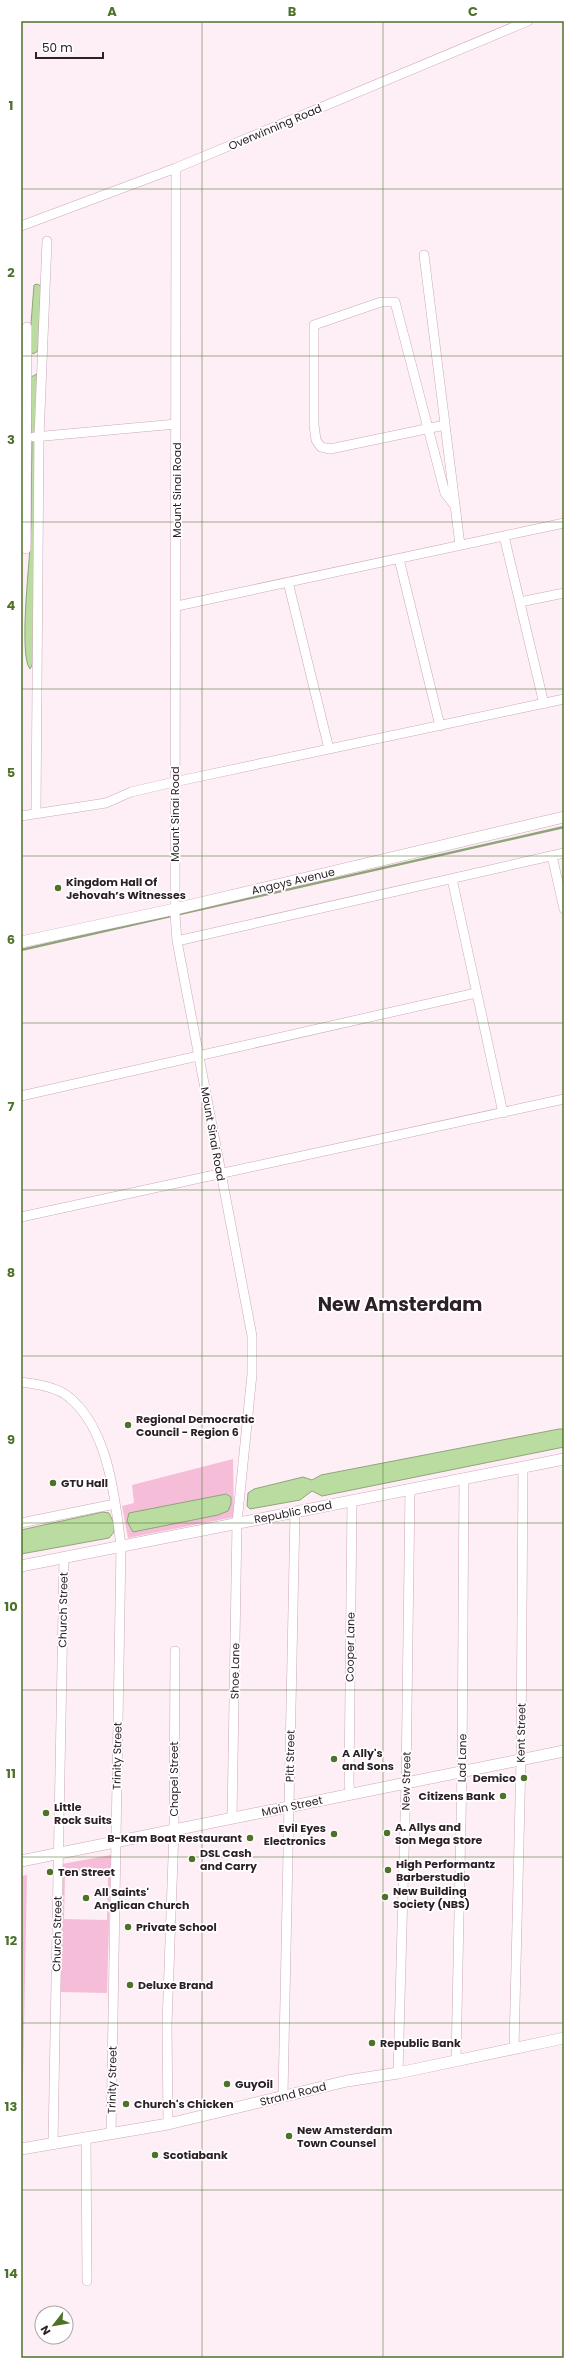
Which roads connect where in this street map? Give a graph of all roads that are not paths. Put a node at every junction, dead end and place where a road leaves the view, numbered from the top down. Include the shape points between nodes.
1 (528, 21) edge
2 (176, 168) junction
3 (21, 226) edge
4 (47, 241) dead end
5 (424, 255) dead end
6 (27, 327) dead end
7 (176, 424) junction
8 (445, 426) junction
9 (428, 429) junction
10 (39, 437) junction
11 (27, 438) junction
12 (455, 506) junction
13 (564, 523) edge
14 (504, 536) junction
15 (460, 545) junction
16 (26, 550) dead end
17 (399, 559) junction
18 (288, 582) junction
19 (564, 593) edge
20 (520, 602) junction
21 (177, 606) junction
22 (564, 699) edge
23 (544, 704) junction
24 (440, 726) junction
25 (329, 749) junction
26 (174, 782) junction
27 (36, 812) junction
28 (21, 816) edge
29 (564, 817) edge
30 (564, 853) edge
31 (552, 856) junction
32 (452, 879) junction
33 (564, 909) edge
34 (175, 912) junction
35 (177, 941) junction
36 (21, 942) edge
37 (476, 993) junction
38 (199, 1055) junction
39 (21, 1096) edge
40 (564, 1099) edge
41 (503, 1113) junction
42 (220, 1173) junction
43 (21, 1217) edge
44 (21, 1382) edge
45 (564, 1459) edge
46 (523, 1467) junction
47 (464, 1478) junction
48 (410, 1489) junction
49 (352, 1501) junction
50 (115, 1504) junction
51 (296, 1512) junction
52 (21, 1523) edge
53 (237, 1523) junction
54 (121, 1546) junction
55 (64, 1558) junction
56 (21, 1566) edge
57 (175, 1651) dead end
58 (564, 1751) edge
59 (521, 1759) junction
60 (462, 1771) junction
61 (406, 1782) junction
62 (351, 1794) junction
63 (289, 1806) junction
64 (232, 1818) junction
65 (174, 1830) junction
66 (116, 1842) junction
67 (58, 1853) junction
68 (21, 1861) edge
69 (564, 2038) edge
70 (514, 2048) junction
71 (456, 2061) junction
72 (398, 2073) junction
73 (283, 2096) junction
74 (168, 2124) junction
75 (111, 2134) junction
76 (86, 2137) junction
77 (53, 2142) junction
78 (21, 2149) edge
79 (86, 2281) dead end

1 - 2 street, Overwinning Road
2 - 3 street, Overwinning Road
2 - 7 street, Mount Sinai Road
4 - 10 street
5 - 8 street
6 - 11 street
7 - 10 street
7 - 21 street, Mount Sinai Road
8 - 9 street
8 - 12 street
9 - 9 street via 330,449 320,447 316,440 314,424 314,325 381,302 395,302
9 - 12 street via 445,493
10 - 11 street
10 - 27 street
11 - 16 street
12 - 15 street
13 - 14 street
14 - 15 street
14 - 20 street
15 - 17 street
17 - 18 street
17 - 24 street
18 - 21 street
18 - 25 street
19 - 20 street
20 - 23 street
21 - 26 street, Mount Sinai Road
22 - 23 street
23 - 24 street
24 - 25 street
25 - 26 street
26 - 27 street via 131,792 106,803
26 - 34 street, Mount Sinai Road
27 - 28 street
29 - 34 street, Angoys Avenue
30 - 31 street
31 - 32 street
31 - 33 street
32 - 35 street
32 - 37 street
34 - 35 street, Mount Sinai Road
34 - 36 street, Angoys Avenue
35 - 38 street, Mount Sinai Road
37 - 38 street
37 - 41 street
38 - 39 street
38 - 42 street, Mount Sinai Road
40 - 41 street
41 - 42 street
42 - 43 street
42 - 53 street, Mount Sinai Road via 252,1336 252,1374
44 - 50 street, Trinity Street via 54,1389 70,1397 89,1420 104,1458
45 - 46 street, Republic Road
46 - 47 street, Republic Road
46 - 59 street, Kent Street
47 - 48 street, Republic Road
47 - 60 street, Lad Lane
48 - 49 street, Republic Road
48 - 61 street, New Street
49 - 51 street, Republic Road
49 - 62 street, Cooper Lane via 348,1785
50 - 52 street
50 - 54 street, Trinity Street
51 - 53 street, Republic Road
51 - 63 street, Pitt Street
53 - 54 street, Republic Road
53 - 64 street, Shoe Lane
54 - 55 street, Republic Road
54 - 66 street, Trinity Street
55 - 56 street, Republic Road
55 - 67 street, Church Street
57 - 65 street, Chapel Street
58 - 59 street, Main Street
59 - 60 street, Main Street
59 - 70 street, Kent Street
60 - 61 street, Main Street
60 - 71 street, Lad Lane
61 - 62 street, Main Street
61 - 72 street, New Street
62 - 63 street, Main Street
63 - 64 street, Main Street
63 - 73 street, Pitt Street
64 - 65 street, Main Street
65 - 66 street, Main Street
65 - 74 street, Chapel Street via 167,2024
66 - 67 street, Main Street
66 - 75 street, Trinity Street
67 - 68 street, Main Street
67 - 77 street, Church Street
69 - 70 street, Strand Road
70 - 71 street, Strand Road
71 - 72 street, Strand Road
72 - 73 street, Strand Road via 347,2081
73 - 74 street, Strand Road
74 - 75 street, Strand Road
75 - 76 street, Strand Road
76 - 77 street, Strand Road
76 - 79 street
77 - 78 street, Strand Road

